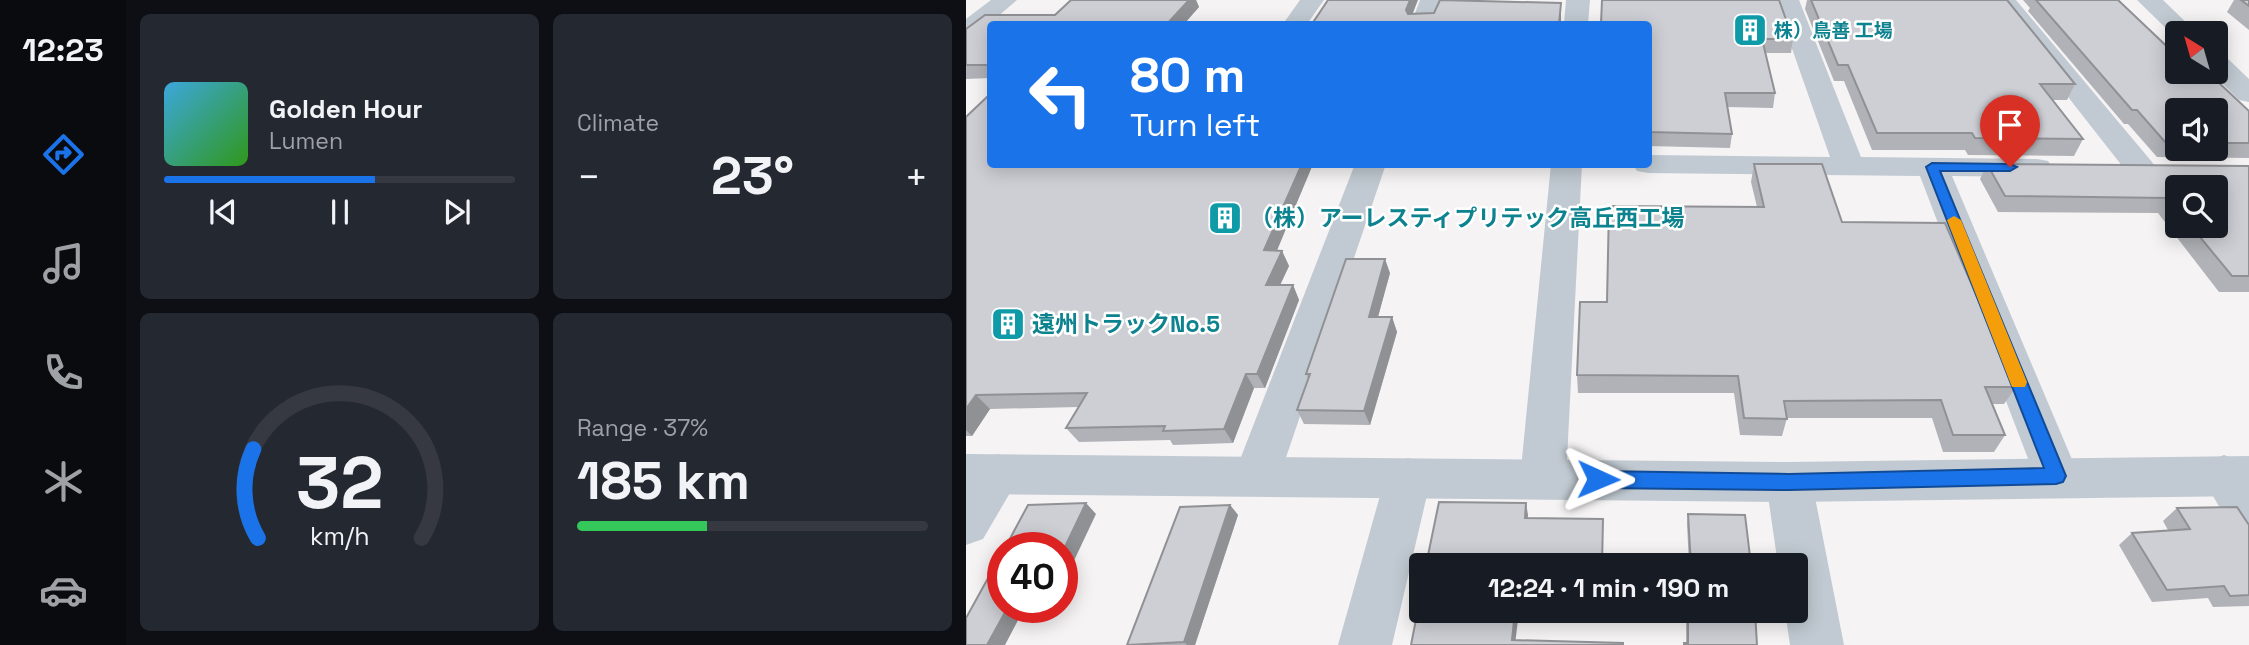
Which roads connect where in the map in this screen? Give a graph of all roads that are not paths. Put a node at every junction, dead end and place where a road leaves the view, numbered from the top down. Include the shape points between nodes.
1 (1006, 0) edge
2 (1311, 0) edge
3 (1432, 0) edge
4 (1578, 0) edge
5 (1787, 0) edge
6 (2004, 0) edge
7 (2150, 0) edge
8 (1297, 21) edge
9 (1424, 21) edge
10 (1576, 21) edge
11 (2172, 21) edge
12 (966, 31) edge
13 (2228, 74) edge
14 (2249, 94) edge
15 (1652, 164) edge
16 (1849, 166) junction
17 (1932, 167) junction
18 (1370, 168) edge
19 (1567, 168) edge
20 (982, 474) edge
21 (1256, 475) junction
22 (2056, 476) junction
23 (2237, 476) edge
24 (1408, 478) junction
25 (1543, 479) junction
26 (1789, 482) junction
27 (2249, 514) edge
28 (966, 523) edge
29 (1365, 645) edge
30 (1816, 645) edge

1 - 12 street
2 - 8 street
3 - 9 street
4 - 10 street
5 - 16 street
6 - 17 street via 2154,169
7 - 11 street
13 - 14 street
15 - 16 street
16 - 17 street
17 - 22 street
18 - 21 street
19 - 25 street
20 - 21 street
20 - 28 street
21 - 24 street
22 - 23 street
22 - 26 street
23 - 27 street
24 - 25 street
24 - 29 street
25 - 26 street
26 - 30 street

